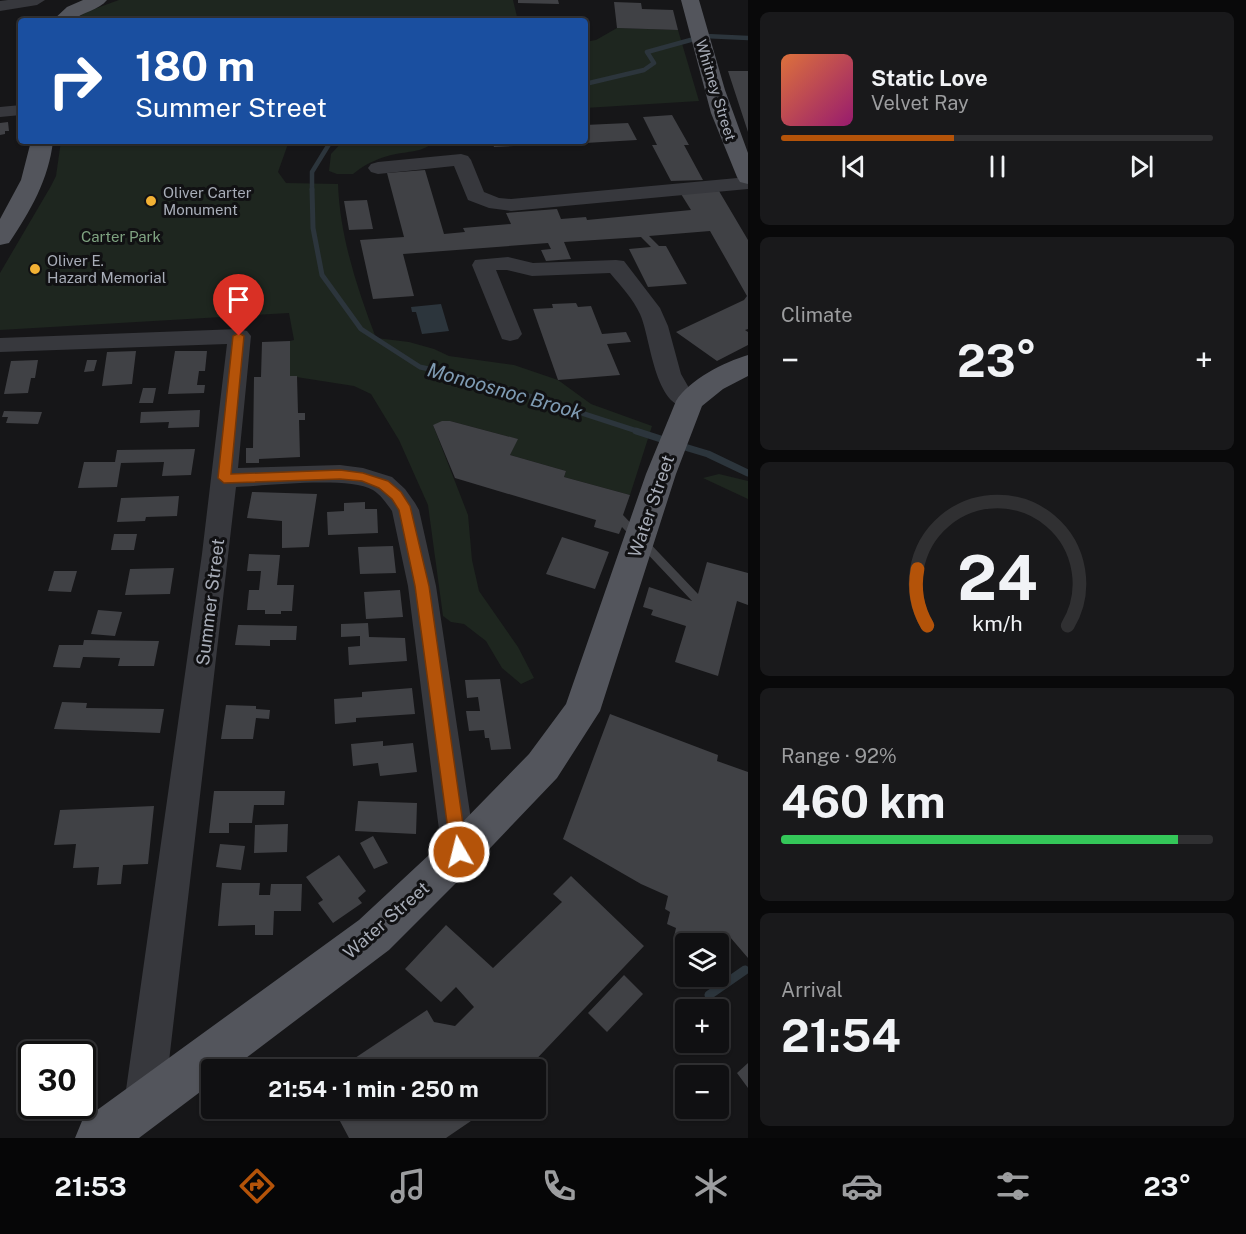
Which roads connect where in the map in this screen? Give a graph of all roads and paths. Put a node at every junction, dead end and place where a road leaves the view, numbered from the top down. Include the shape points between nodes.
1 (82, 0) edge
2 (98, 0) edge
3 (690, 0) edge
4 (42, 5) edge
5 (0, 6) edge
6 (65, 18) edge
7 (18, 110) edge
8 (0, 112) edge
9 (41, 144) edge
10 (378, 168) dead end
11 (748, 177) edge
12 (748, 183) edge
13 (0, 238) edge
14 (510, 334) dead end
15 (0, 345) edge
16 (748, 364) edge
17 (687, 408) junction
18 (224, 478) junction
19 (459, 852) junction
20 (144, 1104) junction
21 (99, 1138) edge

1 - 4 main road
2 - 6 main road
3 - 11 main road, Whitney Street via 721,112
4 - 5 street
7 - 8 street
9 - 13 main road via 31,184
10 - 12 street via 461,160 475,196 503,205
14 - 17 street via 483,265 508,263 532,270 616,266 652,316 668,376
15 - 18 street, Summer Street via 239,336
16 - 17 main road via 713,383
17 - 19 main road, Water Street via 582,711 543,766
18 - 19 street via 340,474 363,477 383,484 405,510 422,586
18 - 20 street, Summer Street
19 - 20 main road, Water Street via 374,935
20 - 21 main road, Water Street

